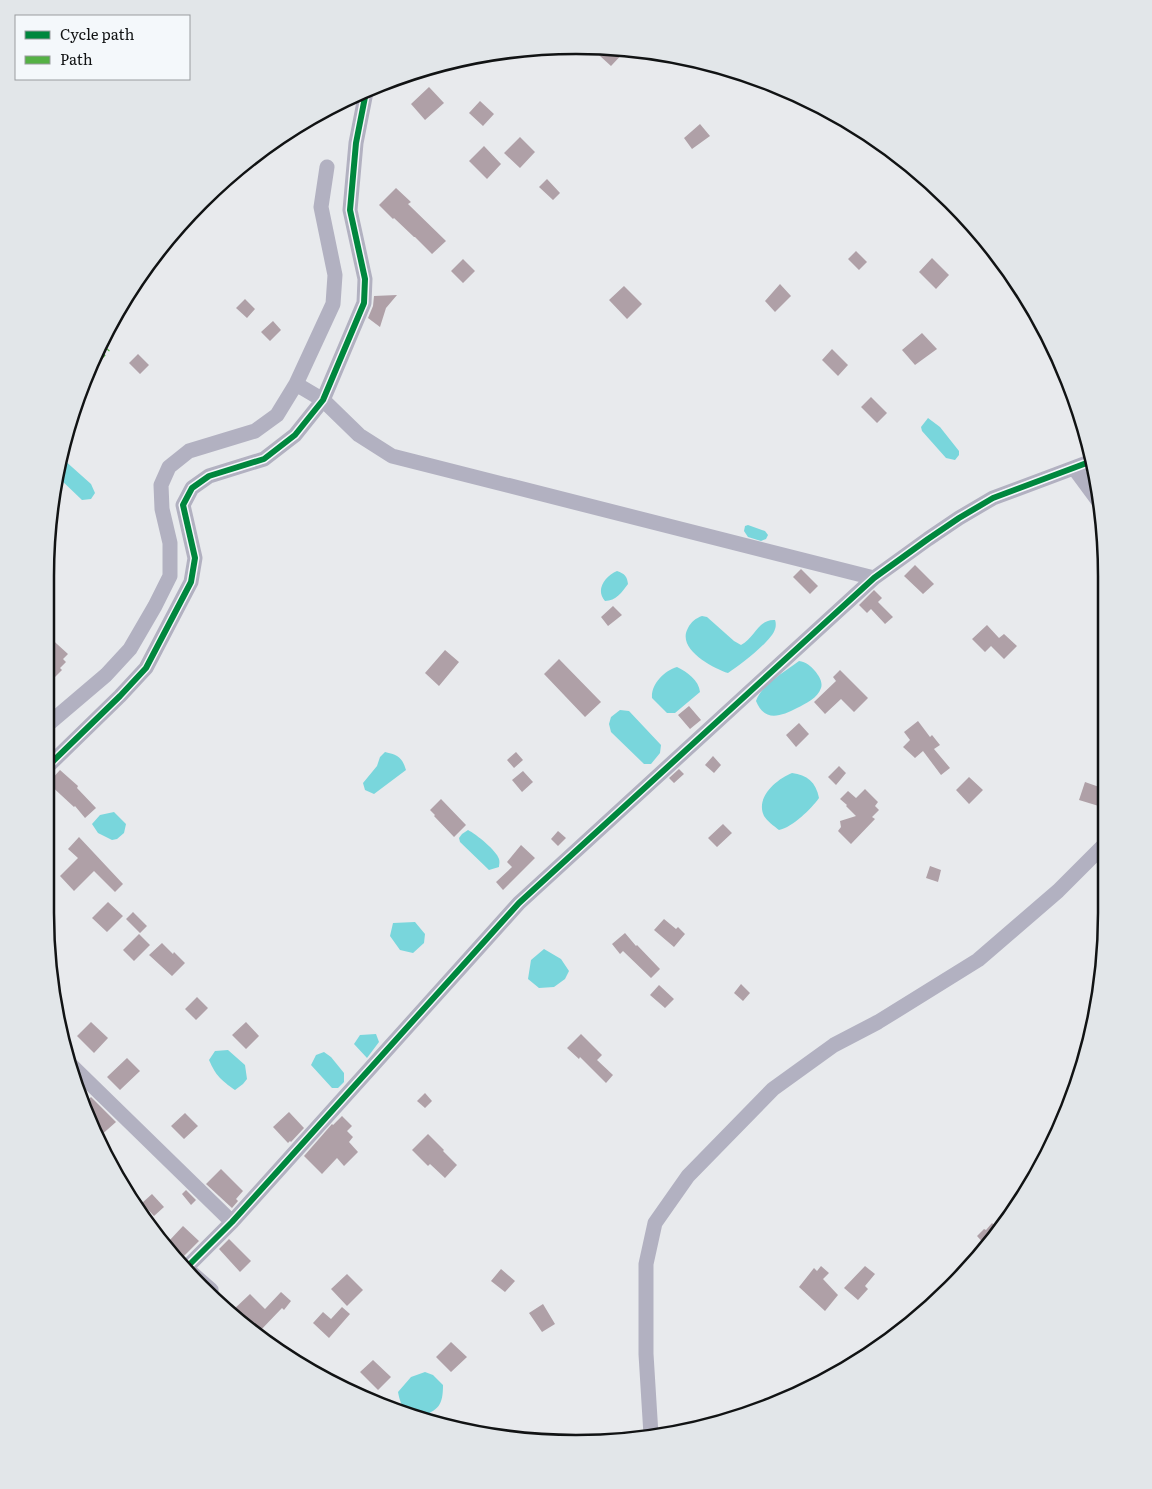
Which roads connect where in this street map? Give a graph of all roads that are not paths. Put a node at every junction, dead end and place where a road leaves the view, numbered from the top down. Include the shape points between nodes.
1 (365, 99) edge
2 (327, 166) dead end
3 (296, 384) junction
4 (323, 400) junction
5 (1085, 463) edge
6 (1074, 468) junction
7 (1091, 491) edge
8 (874, 578) junction
9 (54, 719) edge
10 (54, 760) edge
11 (1098, 851) edge
12 (79, 1072) edge
13 (232, 1222) junction
14 (190, 1265) edge
15 (651, 1430) edge

1 - 4 street via 356,143 350,210 365,279 364,303
2 - 3 street via 321,207 335,275 333,304
3 - 4 street
3 - 9 street via 277,414 255,431 189,451 169,467 161,485 162,509 170,543 170,576 130,649 106,675
4 - 8 street via 359,435 392,456
4 - 10 street via 295,434 264,459 208,476 192,488 183,505 195,558 191,582 146,668
5 - 6 street
6 - 7 street
6 - 8 street via 994,498 959,518
8 - 13 street via 519,903
11 - 15 street via 1058,892 978,960 834,1046 774,1089 688,1176 655,1223 646,1264 646,1354
12 - 13 street
13 - 14 street

